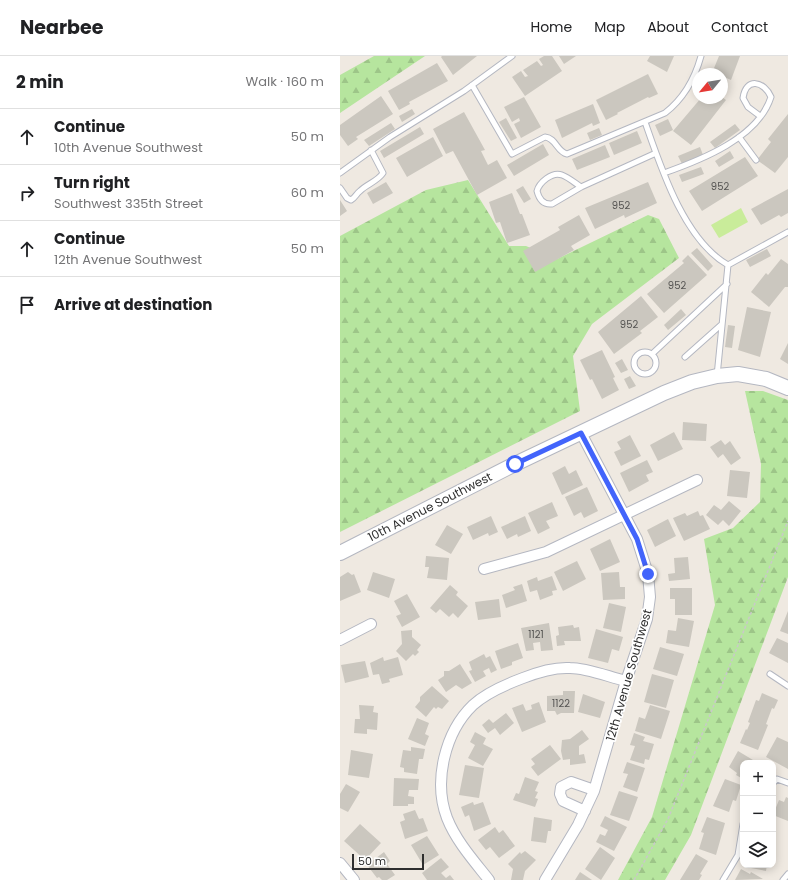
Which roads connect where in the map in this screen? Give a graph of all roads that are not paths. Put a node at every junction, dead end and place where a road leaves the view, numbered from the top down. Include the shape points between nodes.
1 (512, 56) edge
2 (701, 56) edge
3 (472, 85) junction
4 (760, 116) junction
5 (645, 122) junction
6 (739, 137) junction
7 (371, 150) junction
8 (656, 153) junction
9 (756, 160) dead end
10 (340, 172) edge
11 (664, 173) junction
12 (581, 187) junction
13 (340, 188) edge
14 (788, 232) edge
15 (728, 265) junction
16 (727, 284) junction
17 (722, 324) junction
18 (652, 354) junction
19 (685, 357) dead end
20 (717, 376) junction
21 (788, 388) edge
22 (581, 433) junction
23 (697, 480) dead end
24 (624, 514) junction
25 (340, 553) edge
26 (484, 569) dead end
27 (371, 624) dead end
28 (340, 640) edge
29 (770, 674) dead end
30 (626, 681) junction
31 (788, 686) edge
32 (776, 780) edge
33 (788, 783) edge
34 (594, 790) junction
35 (584, 811) junction
36 (742, 832) edge
37 (340, 863) edge
38 (788, 874) edge
39 (354, 880) edge
40 (490, 880) edge
41 (545, 880) edge
42 (723, 880) edge
43 (783, 880) edge

1 - 3 lane
2 - 5 lane via 692,81 677,101 665,113
3 - 5 lane via 512,154 545,137 552,139 561,151 567,154
3 - 7 lane
4 - 4 lane via 771,97 761,84 752,84 747,88 743,98 748,107
4 - 6 lane
5 - 8 lane
6 - 9 lane
6 - 11 lane via 702,159
7 - 10 lane
7 - 13 lane via 382,169 381,177 351,200
8 - 11 lane
8 - 12 lane
11 - 15 lane via 700,241
12 - 12 lane via 548,204 541,201 536,191 541,183 558,174
14 - 15 lane
15 - 16 lane
16 - 17 lane
16 - 18 lane
17 - 19 lane
17 - 20 lane
18 - 18 lane via 644,352 637,356 634,363 639,372 648,373 656,367
20 - 21 street, 10th Avenue Southwest via 738,374 766,379
20 - 22 street, 10th Avenue Southwest via 664,393
22 - 24 street, 12th Avenue Southwest
22 - 25 street, 10th Avenue Southwest
23 - 24 street
24 - 26 street via 546,552
24 - 30 street, 12th Avenue Southwest via 637,539 648,574 650,597 647,620
27 - 28 street
29 - 31 lane
30 - 34 street, 12th Avenue Southwest
30 - 40 street via 570,668 540,671 513,682 473,705 454,730 446,750 441,776 442,802 447,818 465,850
32 - 33 lane
34 - 35 street, 12th Avenue Southwest
34 - 35 street via 572,782 561,787 563,801
35 - 41 street, 12th Avenue Southwest
36 - 42 lane via 738,855
37 - 39 street
38 - 43 lane

